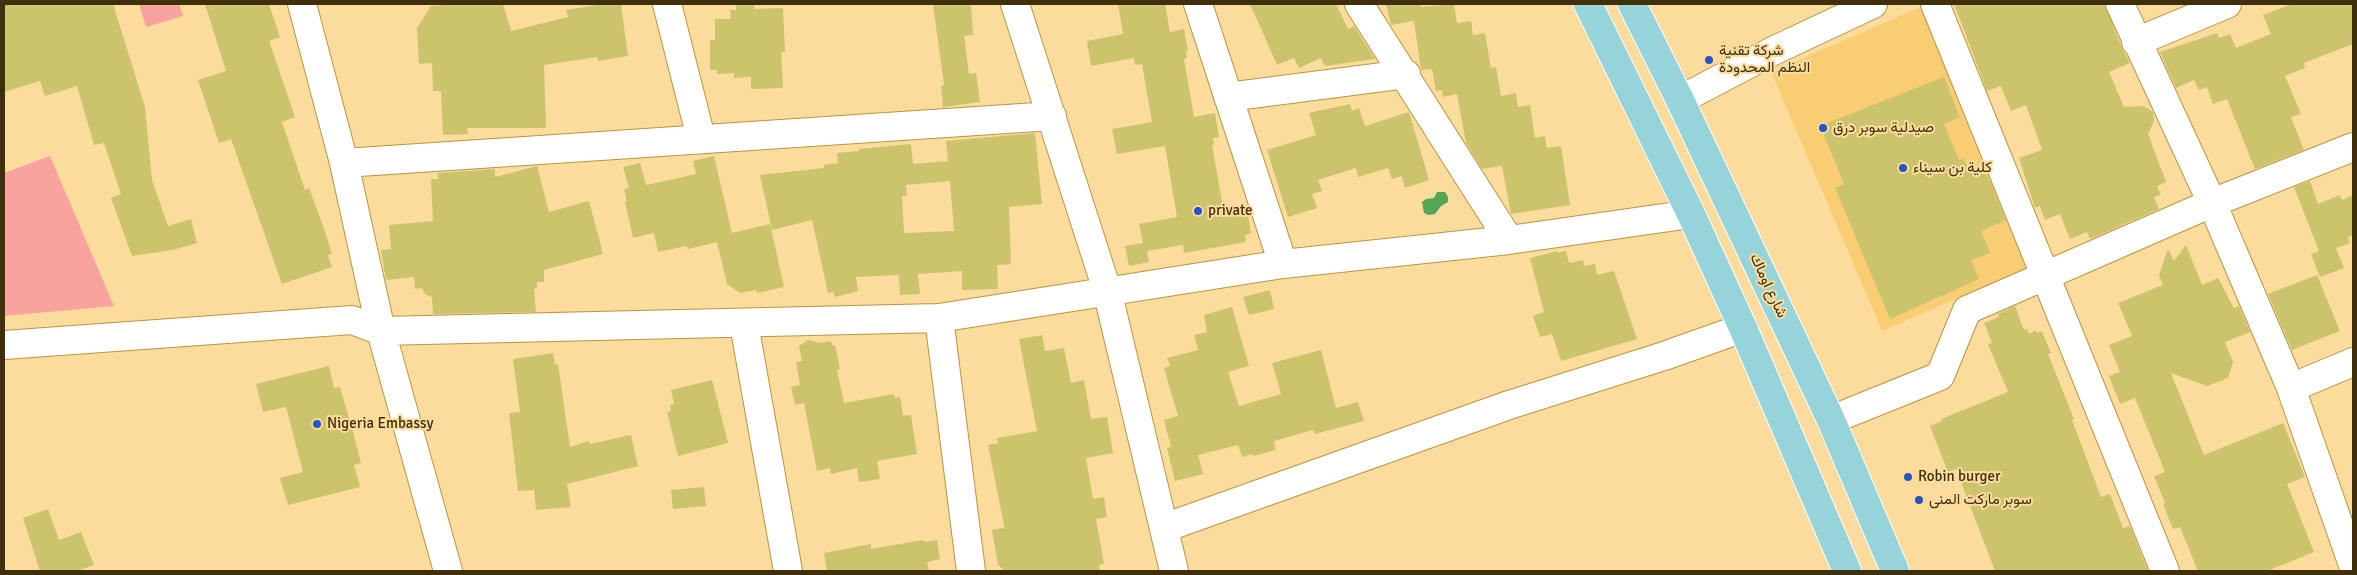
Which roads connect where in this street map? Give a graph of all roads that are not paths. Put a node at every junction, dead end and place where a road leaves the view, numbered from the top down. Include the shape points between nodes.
1 (302, 4) edge
2 (667, 4) edge
3 (1015, 4) edge
4 (1198, 4) edge
5 (1359, 4) edge
6 (1588, 4) edge
7 (1632, 4) edge
8 (1873, 4) edge
9 (1935, 4) edge
10 (2120, 4) edge
11 (2227, 4) edge
12 (2136, 42) junction
13 (1406, 74) junction
14 (1228, 97) junction
15 (1680, 100) junction
16 (1052, 116) junction
17 (701, 138) junction
18 (2353, 147) edge
19 (344, 163) junction
20 (2212, 203) junction
21 (1691, 214) junction
22 (1510, 240) junction
23 (1283, 264) junction
24 (2046, 273) junction
25 (1107, 290) junction
26 (940, 318) junction
27 (744, 324) junction
28 (1743, 328) junction
29 (381, 331) junction
30 (4, 345) edge
31 (2353, 362) edge
32 (2291, 388) junction
33 (1831, 420) junction
34 (1164, 528) junction
35 (2353, 566) edge
36 (448, 571) edge
37 (788, 571) edge
38 (971, 571) edge
39 (1174, 571) edge
40 (1847, 571) edge
41 (1895, 571) edge
42 (2165, 571) edge

1 - 19 street
2 - 17 street
3 - 16 street
4 - 14 street
5 - 13 street
6 - 21 main road
7 - 15 main road, شارع اوماك
8 - 15 street
9 - 24 street
10 - 12 street
11 - 12 street
12 - 20 street
13 - 14 street
13 - 22 street
14 - 23 street
15 - 33 main road, شارع اوماك
16 - 17 street
16 - 25 street
17 - 19 street
18 - 20 street
19 - 29 street
20 - 24 street
20 - 32 street
21 - 22 street
21 - 28 main road
22 - 23 street
23 - 25 street
24 - 33 street via 1967,310 1940,376
24 - 42 street
25 - 26 street
25 - 34 street
26 - 27 street
26 - 38 street
27 - 29 street
27 - 37 street
28 - 34 street via 1509,405
28 - 40 main road
29 - 30 street via 352,320
29 - 36 street
31 - 32 street
32 - 35 street
33 - 41 main road, شارع اوماك
34 - 39 street

